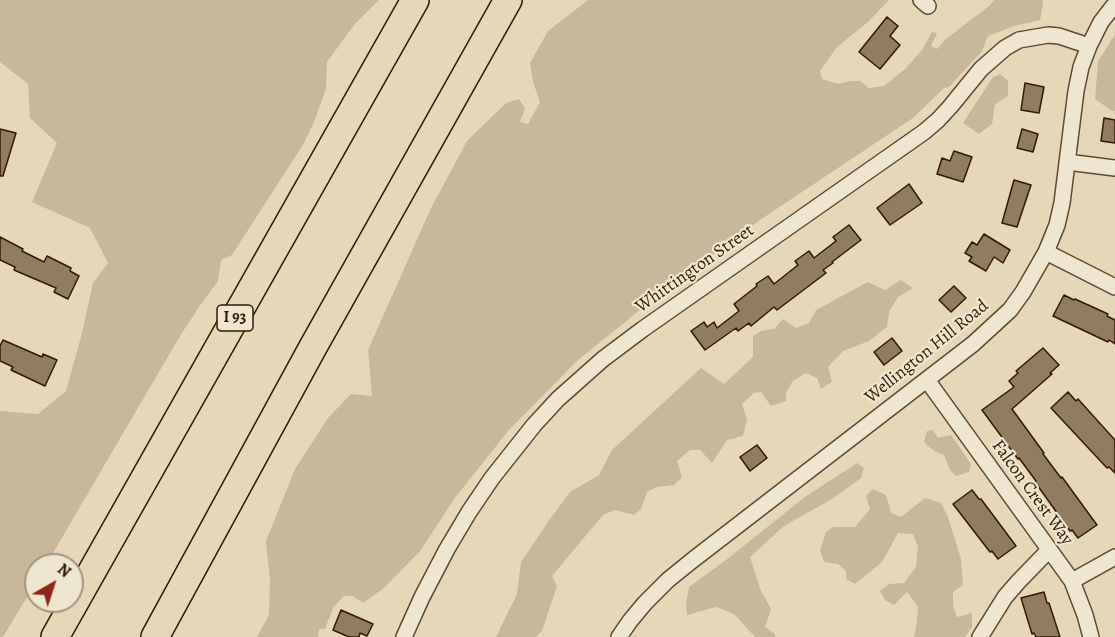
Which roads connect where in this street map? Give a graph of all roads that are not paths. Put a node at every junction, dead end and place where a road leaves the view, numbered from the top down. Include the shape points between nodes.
1 (415, 0) edge
2 (507, 0) edge
3 (1115, 4) edge
4 (1089, 46) junction
5 (1068, 162) junction
6 (1115, 168) edge
7 (1046, 252) junction
8 (1115, 287) edge
9 (927, 380) junction
10 (1049, 550) junction
11 (1115, 557) edge
12 (1072, 581) junction
13 (56, 637) edge
14 (155, 637) edge
15 (404, 637) edge
16 (619, 637) edge
17 (980, 637) edge
18 (1091, 637) edge

1 - 13 highway, I 93
2 - 14 highway
3 - 4 street, Wellington Hill Road
4 - 5 street, Wellington Hill Road via 1076,91
4 - 15 street, Whittington Street via 1048,35 1020,40 1005,48 924,132 603,359 558,399 492,478 447,549
5 - 6 street
5 - 7 street, Wellington Hill Road via 1057,225
7 - 8 street
7 - 9 street, Wellington Hill Road via 1010,310
9 - 10 street, Falcon Crest Way
9 - 16 street, Wellington Hill Road via 685,566 645,603
10 - 12 street, Falcon Crest Way
10 - 17 street via 1005,597
11 - 12 street
12 - 18 street, Falcon Crest Way

